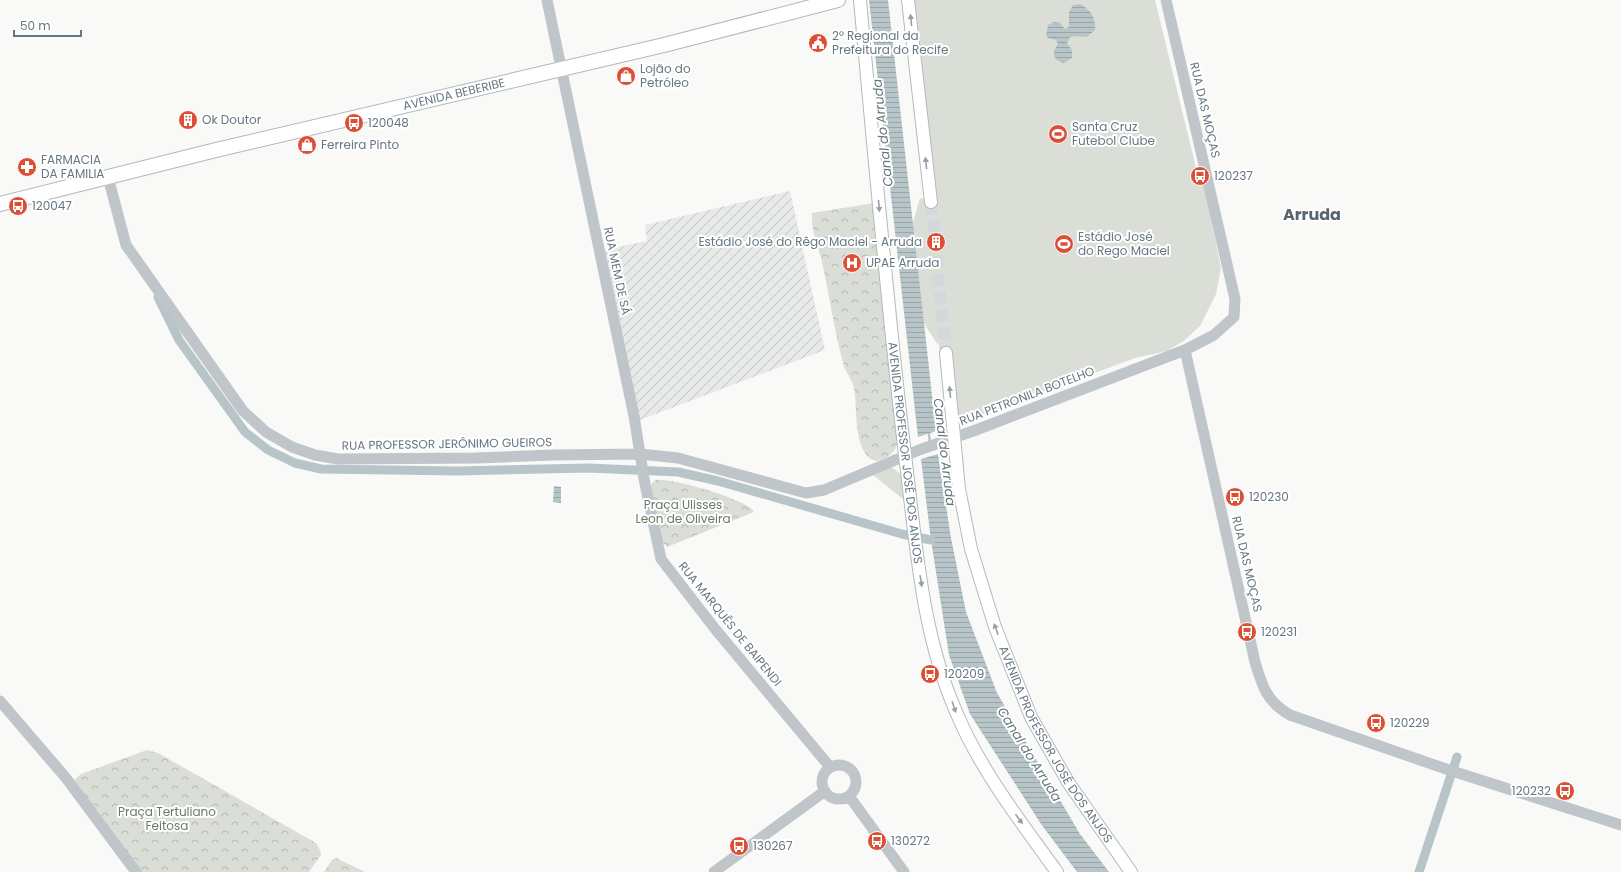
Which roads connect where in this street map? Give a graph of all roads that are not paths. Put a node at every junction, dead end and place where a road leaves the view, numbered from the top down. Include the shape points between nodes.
1 (547, 0) edge
2 (838, 0) edge
3 (860, 0) edge
4 (908, 0) edge
5 (1166, 0) edge
6 (561, 69) junction
7 (108, 177) junction
8 (931, 202) tunnel mouth
9 (0, 204) edge
10 (1185, 350) junction
11 (946, 353) tunnel mouth
12 (949, 440) junction
13 (906, 457) junction
14 (641, 459) junction
15 (644, 477) joint
16 (812, 492) joint
17 (0, 701) edge
18 (830, 767) junction
19 (825, 791) junction
20 (849, 796) junction
21 (1621, 825) edge
22 (136, 872) edge
23 (714, 872) edge
24 (904, 872) edge
25 (1057, 872) edge
26 (1131, 872) edge

1 - 6 street, RUA MEM DE SÁ
2 - 6 main road, AVENIDA BEBERIBE
3 -> 13 main road, AVENIDA PROFESSOR JOSÉ DOS ANJOS via 890,321
8 -> 4 main road
5 - 10 street, RUA DAS MOÇAS via 1201,145 1236,309 1234,317 1214,334
6 - 7 main road, AVENIDA BEBERIBE
6 - 14 street, RUA MEM DE SÁ
7 - 9 main road, AVENIDA BEBERIBE
7 - 14 street, RUA PROFESSOR JERÔNIMO GUEIROS via 126,245 243,411 266,432 292,447 338,459 554,455
10 - 12 street, RUA PETRONILA BOTELHO
10 - 21 street, RUA DAS MOÇAS via 1255,662 1260,681 1278,708 1290,715 1453,771
12 -> 11 main road, AVENIDA PROFESSOR JOSÉ DOS ANJOS
12 - 13 street, RUA PETRONILA BOTELHO
26 -> 12 main road, AVENIDA PROFESSOR JOSÉ DOS ANJOS via 1068,782 1031,717 995,627 971,549
13 - 16 street, RUA PETRONILA BOTELHO via 824,490
13 -> 25 main road, AVENIDA PROFESSOR JOSÉ DOS ANJOS via 924,599 934,643 957,715 980,759 1012,810
14 - 15 street, RUA MEM DE SÁ
14 - 16 street, RUA PROFESSOR JERÔNIMO GUEIROS via 678,458 799,492
15 - 18 street, RUA MARQUÊS DE BAIPENDI via 661,559 716,630
17 - 22 street via 66,778
18 - 19 street via 824,776
18 - 20 street via 846,766 854,775 856,784
19 - 20 street via 839,799
19 - 23 street
20 - 24 street

